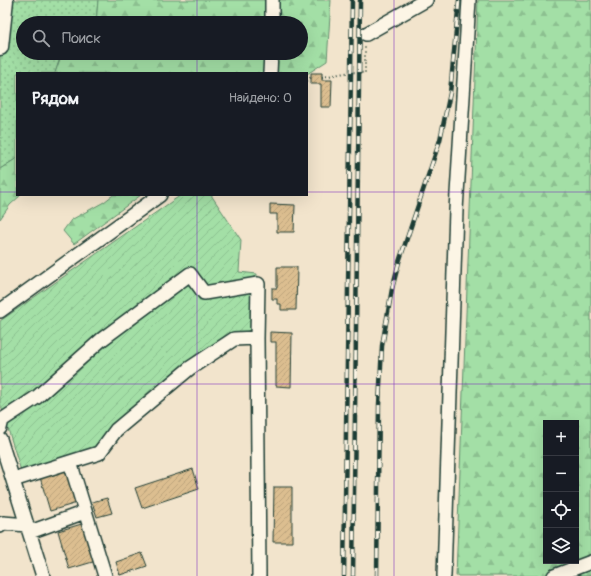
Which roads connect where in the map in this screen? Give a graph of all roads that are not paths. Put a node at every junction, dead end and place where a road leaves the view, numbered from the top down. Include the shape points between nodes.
1 (5, 0) edge
2 (272, 0) edge
3 (426, 0) edge
4 (469, 0) edge
5 (272, 16) edge
6 (366, 34) road end
7 (0, 47) edge
8 (271, 60) edge
9 (270, 72) edge
10 (159, 196) edge
11 (0, 311) edge
12 (257, 338) junction
13 (0, 428) edge
14 (0, 439) edge
15 (70, 462) junction
16 (13, 480) junction
17 (85, 512) junction
18 (0, 526) edge
19 (28, 528) junction
20 (591, 562) edge
21 (43, 576) edge
22 (106, 576) edge
23 (259, 576) edge
24 (444, 576) edge
25 (554, 576) edge

1 - 7 main road
2 - 5 street
3 - 6 street
4 - 24 street via 456,210
8 - 9 street
10 - 11 street
12 - 13 street via 258,284 204,293 190,274 101,340 36,398 2,420
12 - 15 street via 234,339 190,368 116,430 99,453
12 - 23 street
14 - 16 street
15 - 16 street
15 - 17 street
16 - 19 street
17 - 19 street
17 - 22 street
18 - 19 street via 3,523
19 - 21 street
20 - 25 street

